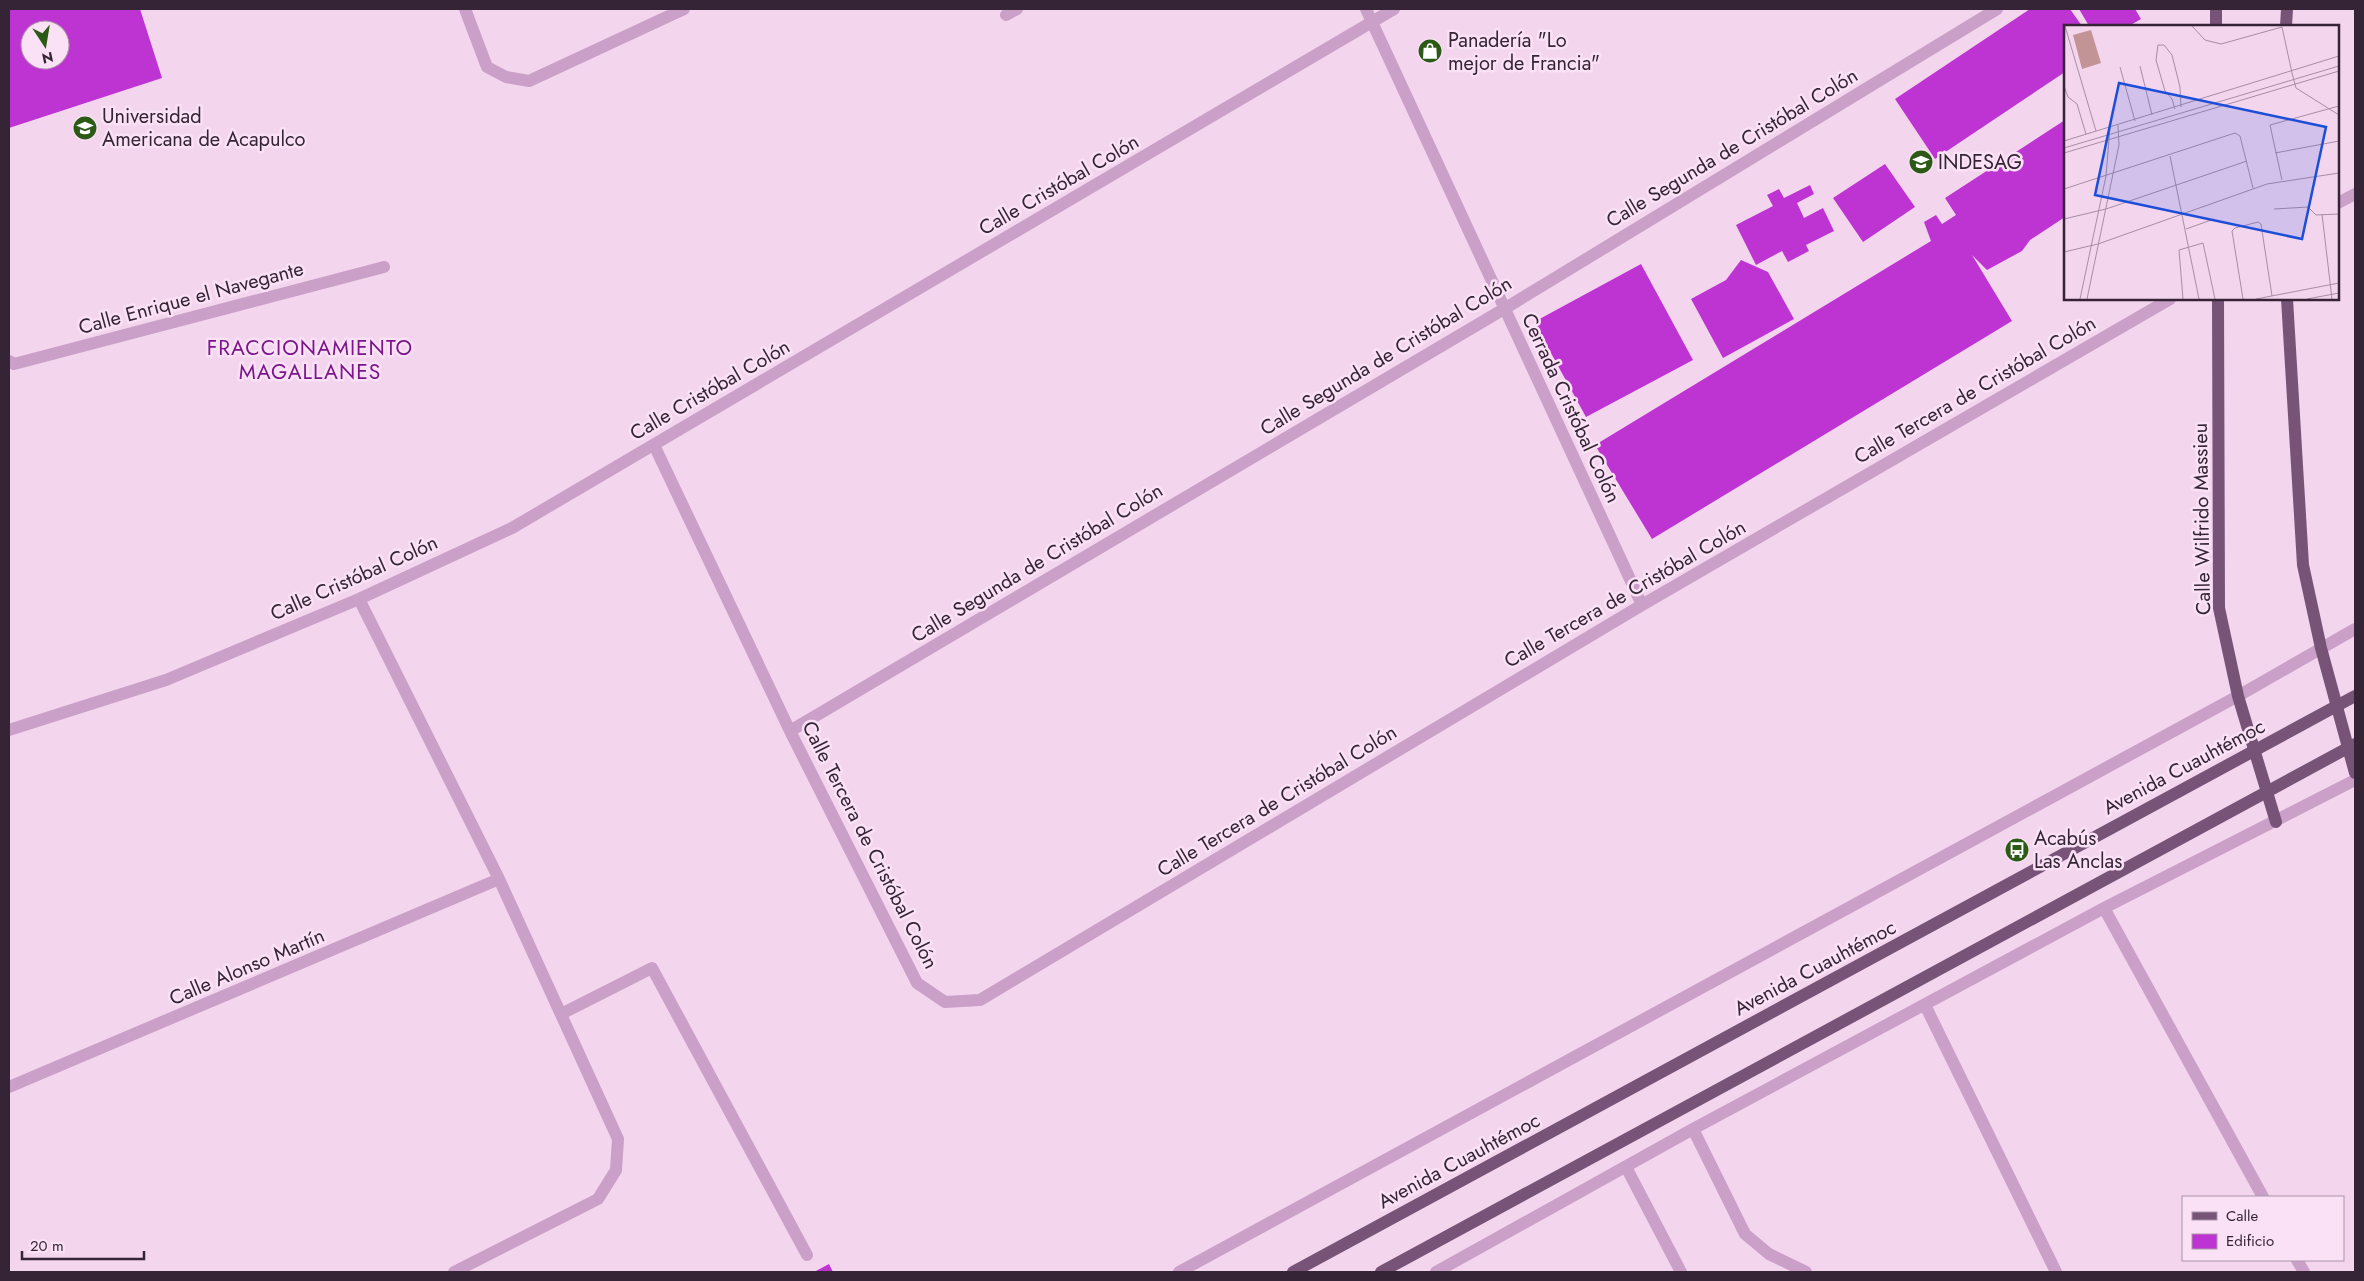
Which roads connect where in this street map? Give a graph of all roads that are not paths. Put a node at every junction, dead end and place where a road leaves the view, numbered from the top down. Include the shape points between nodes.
1 (465, 9) edge
2 (684, 9) edge
3 (1366, 9) edge
4 (1394, 9) edge
5 (1997, 9) edge
6 (2216, 9) edge
7 (2287, 9) edge
8 (1373, 23) junction
9 (2216, 25) edge
10 (2286, 25) edge
11 (2355, 194) edge
12 (2339, 202) edge
13 (384, 267) dead end
14 (2168, 300) edge
15 (2218, 300) edge
16 (2287, 300) edge
17 (1504, 308) junction
18 (9, 361) edge
19 (654, 445) junction
20 (359, 599) junction
21 (1642, 605) junction
22 (2355, 629) edge
23 (2321, 648) junction
24 (2238, 696) junction
25 (2355, 696) edge
26 (9, 730) edge
27 (790, 731) junction
28 (2355, 744) edge
29 (2355, 773) edge
30 (2355, 780) edge
31 (2276, 822) junction
32 (499, 880) junction
33 (2104, 908) junction
34 (1925, 1005) junction
35 (561, 1014) junction
36 (9, 1087) edge
37 (1693, 1129) junction
38 (1626, 1167) junction
39 (2262, 1196) edge
40 (807, 1255) dead end
41 (2298, 1261) edge
42 (454, 1272) edge
43 (1179, 1272) edge
44 (1293, 1272) edge
45 (1381, 1272) edge
46 (1436, 1272) edge
47 (1681, 1272) edge
48 (1806, 1272) edge
49 (2056, 1272) edge
50 (2304, 1272) edge

1 - 2 street via 487,67 506,77 529,81
3 - 8 street, Cerrada Cristóbal Colón
4 - 8 street, Calle Cristóbal Colón
5 - 17 street, Calle Segunda de Cristóbal Colón
6 - 9 main road
7 - 10 main road
8 - 17 street, Cerrada Cristóbal Colón
8 - 19 street, Calle Cristóbal Colón
11 - 12 street
13 - 18 street, Calle Enrique el Navegante via 14,364
14 - 21 street, Calle Tercera de Cristóbal Colón
15 - 24 main road, Calle Wilfrido Massieu via 2219,608
16 - 23 main road via 2303,566
17 - 21 street, Cerrada Cristóbal Colón
17 - 27 street, Calle Segunda de Cristóbal Colón
19 - 20 street, Calle Cristóbal Colón via 512,528
19 - 27 street, Calle Tercera de Cristóbal Colón
20 - 26 street, Calle Cristóbal Colón via 166,680
20 - 32 street
21 - 27 street, Calle Tercera de Cristóbal Colón via 980,1000 945,1002 917,983
22 - 23 street
23 - 24 street
23 - 29 main road
24 - 31 main road, Calle Wilfrido Massieu
24 - 43 street
25 - 44 main road, Avenida Cuauhtémoc, bridge
28 - 45 main road, bridge
30 - 31 street
31 - 33 street
32 - 35 street
32 - 36 street, Calle Alonso Martín
33 - 34 street
33 - 39 street
34 - 37 street
34 - 49 street
35 - 40 street via 652,968
35 - 42 street via 618,1140 616,1170 598,1199
37 - 38 street
37 - 48 street via 1745,1234 1769,1254
38 - 46 street
38 - 47 street
41 - 50 street

